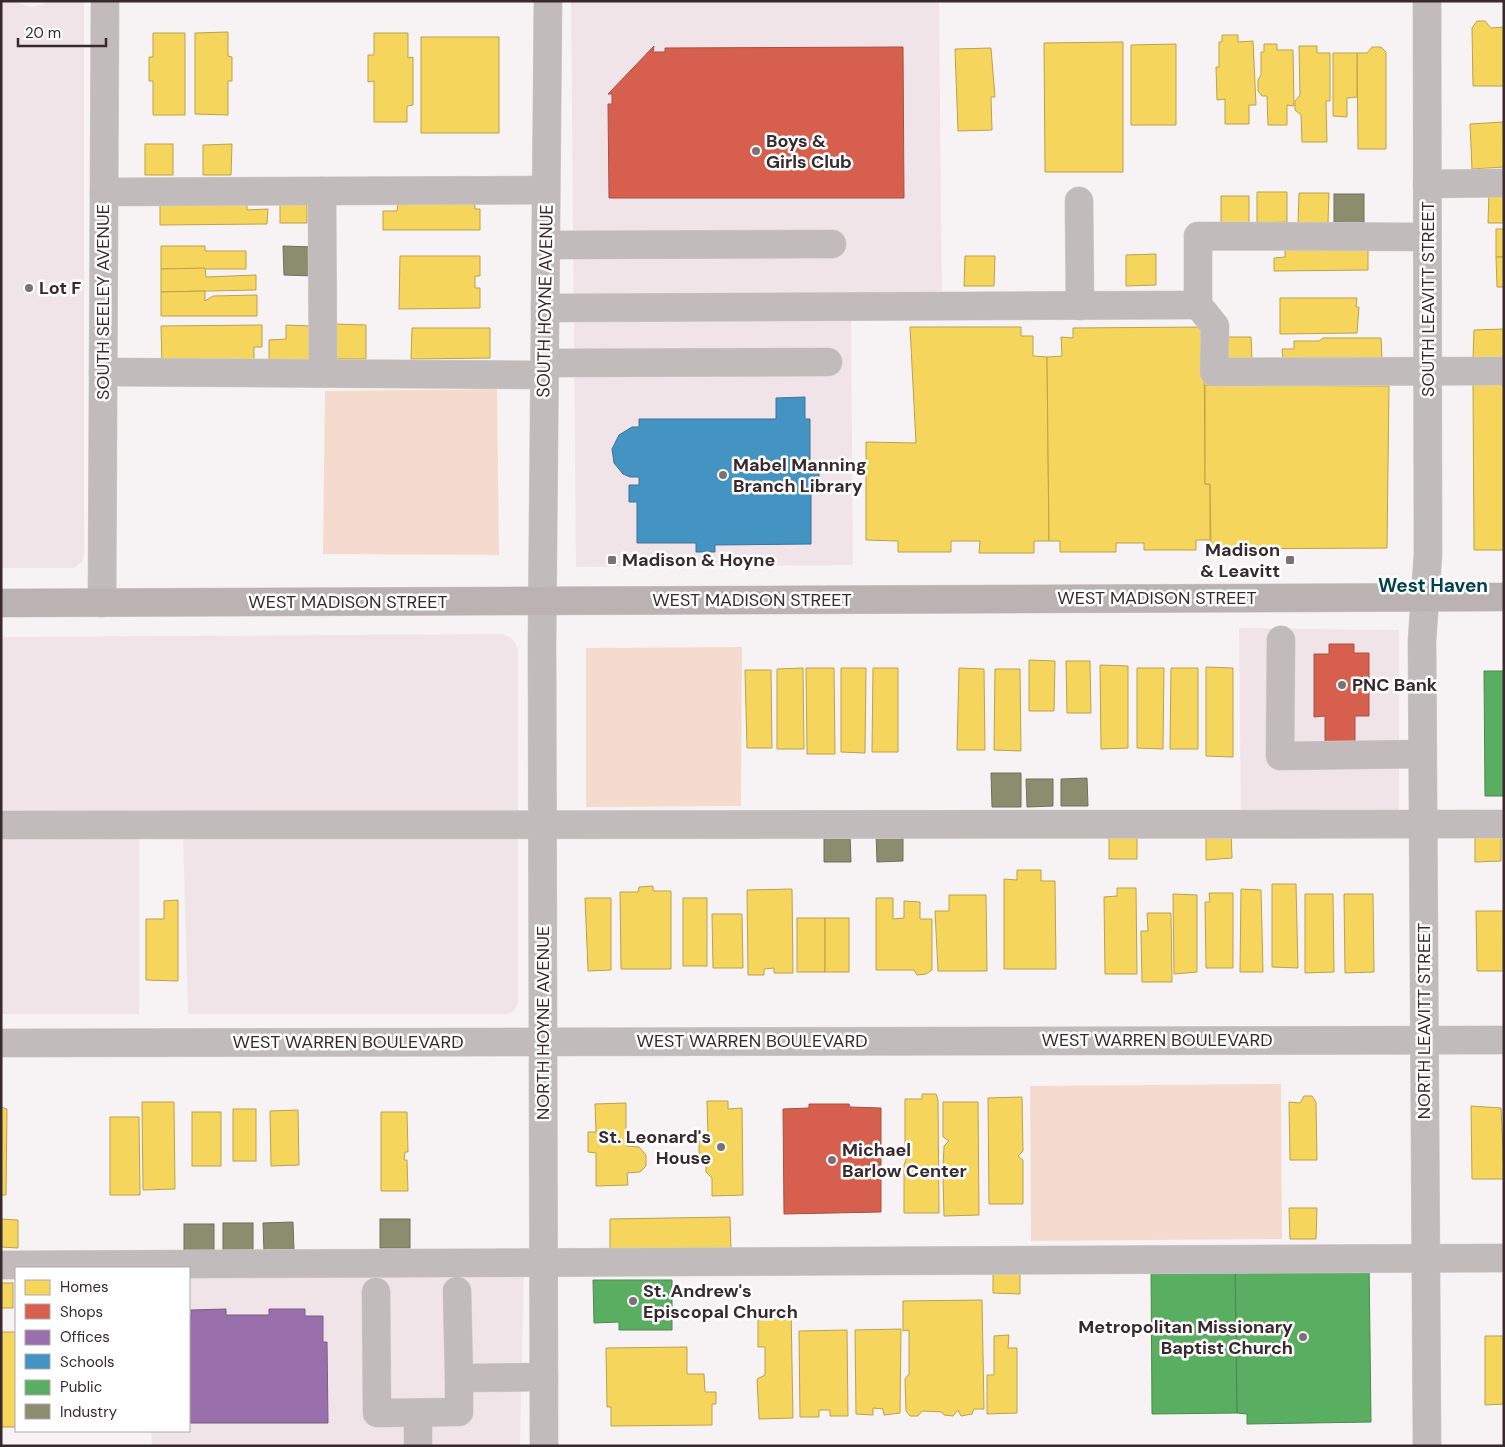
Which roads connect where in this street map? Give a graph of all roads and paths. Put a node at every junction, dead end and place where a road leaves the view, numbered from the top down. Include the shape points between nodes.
1 (105, 1) edge
2 (548, 1) edge
3 (1427, 1) edge
4 (1504, 183) edge
5 (1427, 184) junction
6 (546, 190) junction
7 (322, 191) junction
8 (104, 192) junction
9 (1079, 201) dead end
10 (1428, 237) junction
11 (832, 244) dead end
12 (546, 245) junction
13 (1080, 306) junction
14 (1198, 306) junction
15 (545, 308) junction
16 (828, 362) dead end
17 (545, 369) junction
18 (1428, 371) junction
19 (1504, 371) edge
20 (103, 372) junction
21 (323, 373) junction
22 (1425, 597) junction
23 (1504, 597) edge
24 (543, 601) junction
25 (102, 602) junction
26 (1, 603) edge
27 (1281, 640) dead end
28 (1422, 754) junction
29 (1422, 823) junction
30 (543, 824) junction
31 (1504, 824) edge
32 (1, 825) edge
33 (1424, 1040) junction
34 (1504, 1040) edge
35 (543, 1042) junction
36 (1, 1043) edge
37 (1425, 1258) junction
38 (1504, 1258) edge
39 (544, 1262) junction
40 (1, 1265) edge
41 (457, 1291) dead end
42 (376, 1292) dead end
43 (544, 1377) junction
44 (459, 1378) junction
45 (418, 1413) junction
46 (418, 1446) edge
47 (544, 1446) edge
48 (1427, 1446) edge

1 - 8 street, SOUTH SEELEY AVENUE
2 - 6 street, SOUTH HOYNE AVENUE
3 - 5 street, SOUTH LEAVITT STREET
4 - 5 street
5 - 10 street, SOUTH LEAVITT STREET
6 - 7 street
6 - 12 street, SOUTH HOYNE AVENUE
7 - 8 street
7 - 21 street
8 - 20 street, SOUTH SEELEY AVENUE
9 - 13 street
10 - 14 street via 1198,236
10 - 18 street, SOUTH LEAVITT STREET
11 - 12 street
12 - 15 street, SOUTH HOYNE AVENUE
13 - 14 street
13 - 15 street
14 - 18 street via 1215,326 1214,372
15 - 17 street, SOUTH HOYNE AVENUE
16 - 17 street
17 - 21 street
17 - 24 street, SOUTH HOYNE AVENUE
18 - 19 street
18 - 22 street, SOUTH LEAVITT STREET
20 - 21 street
20 - 25 street, SOUTH SEELEY AVENUE
22 - 23 main road, WEST MADISON STREET
22 - 24 main road, WEST MADISON STREET
22 - 28 street, NORTH LEAVITT STREET
24 - 25 main road, WEST MADISON STREET
24 - 30 street, NORTH HOYNE AVENUE
25 - 26 main road, WEST MADISON STREET
27 - 28 street via 1280,756
28 - 29 street, NORTH LEAVITT STREET
29 - 30 street
29 - 31 street
29 - 33 street, NORTH LEAVITT STREET
30 - 32 street
30 - 35 street, NORTH HOYNE AVENUE
33 - 34 street, WEST WARREN BOULEVARD
33 - 35 street, WEST WARREN BOULEVARD
33 - 37 street, NORTH LEAVITT STREET
35 - 36 street, WEST WARREN BOULEVARD
35 - 39 street, NORTH HOYNE AVENUE
37 - 38 street
37 - 39 street
37 - 48 street, NORTH LEAVITT STREET
39 - 40 street
39 - 43 street, NORTH HOYNE AVENUE
41 - 44 street
42 - 45 street via 377,1413
43 - 44 street
43 - 47 street, NORTH HOYNE AVENUE
44 - 45 street via 459,1412
45 - 46 street

